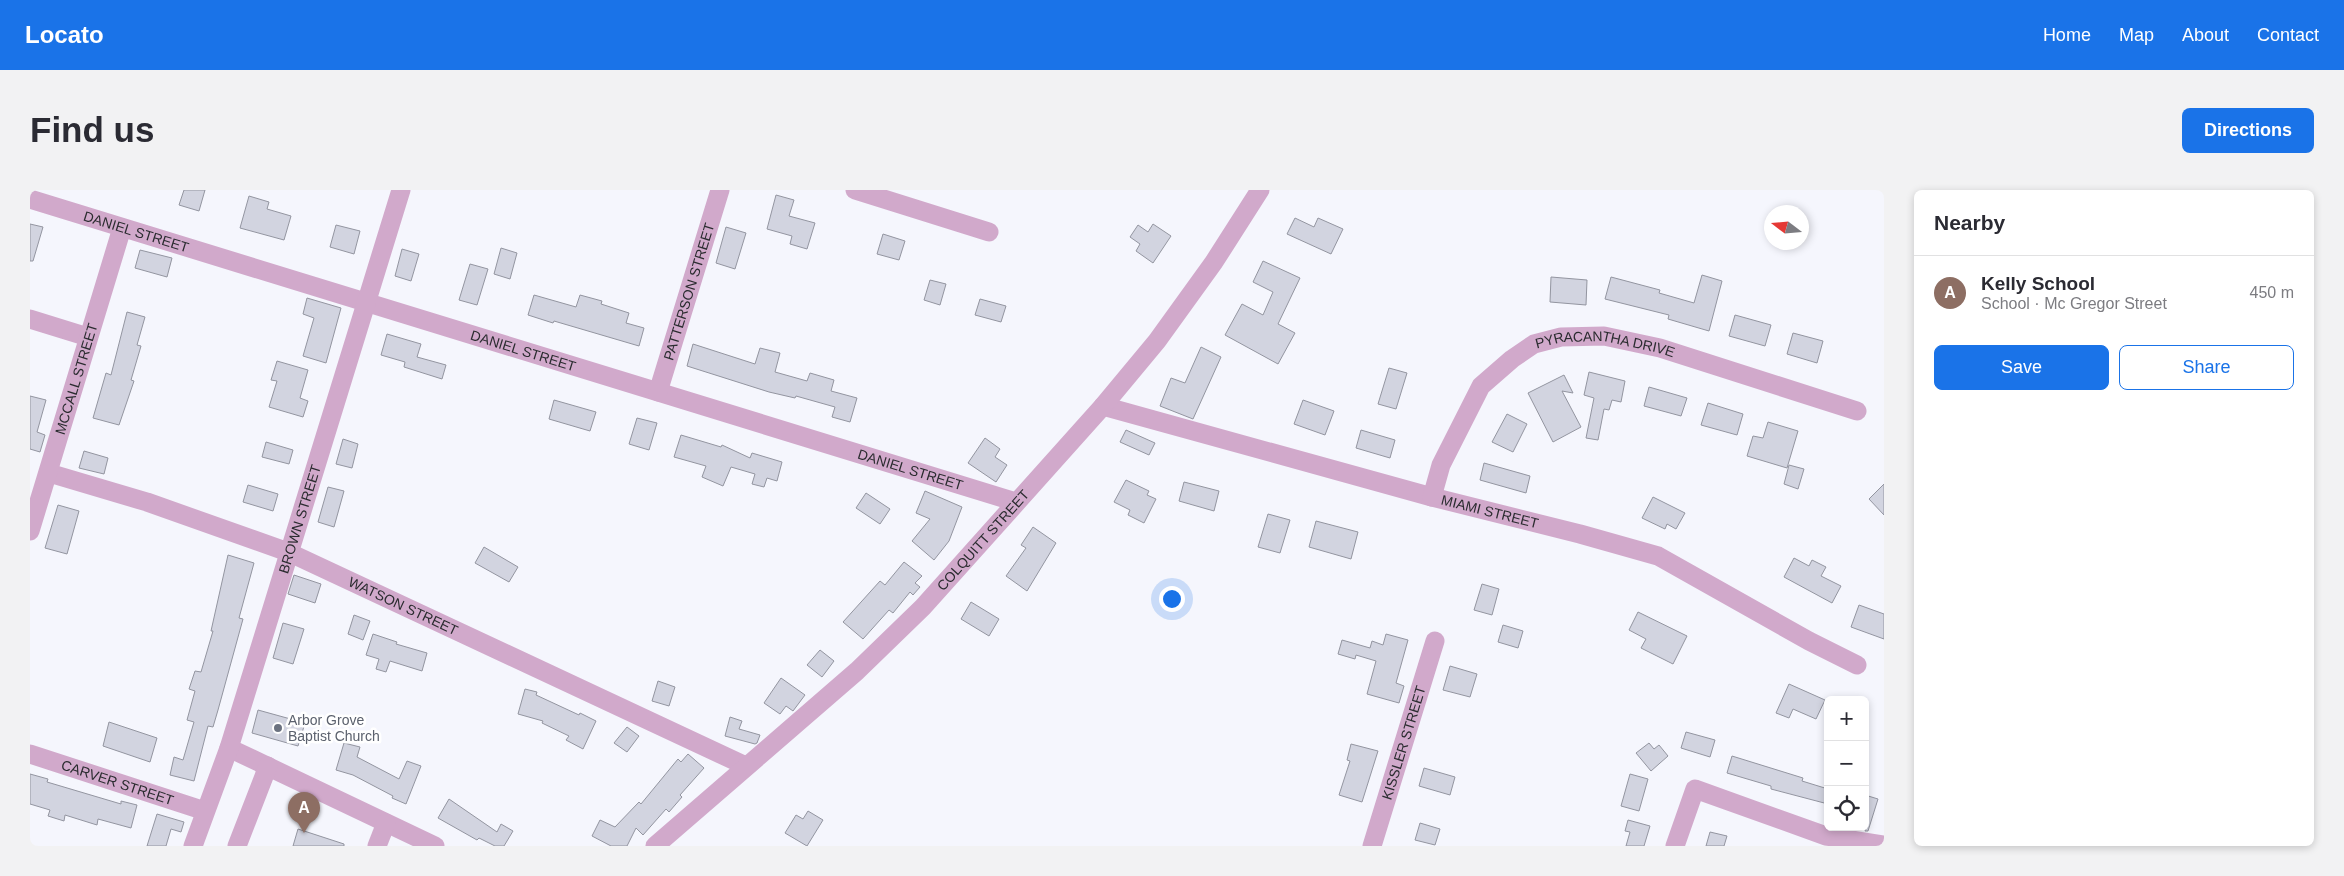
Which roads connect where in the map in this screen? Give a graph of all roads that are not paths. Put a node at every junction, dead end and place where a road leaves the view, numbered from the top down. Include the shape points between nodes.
1 (401, 190) edge
2 (720, 190) edge
3 (855, 190) edge
4 (1260, 190) edge
5 (30, 199) edge
6 (122, 228) junction
7 (989, 232) dead end
8 (367, 303) junction
9 (30, 319) edge
10 (88, 338) junction
11 (658, 392) junction
12 (1103, 406) junction
13 (1857, 411) dead end
14 (49, 473) junction
15 (1432, 497) junction
16 (1016, 502) junction
17 (30, 531) edge
18 (288, 552) junction
19 (1435, 641) dead end
20 (1857, 664) dead end
21 (229, 748) junction
22 (30, 754) edge
23 (268, 766) junction
24 (746, 766) junction
25 (205, 810) junction
26 (386, 823) junction
27 (1825, 841) edge
28 (1884, 845) edge
29 (193, 846) edge
30 (237, 846) edge
31 (377, 846) edge
32 (435, 846) edge
33 (655, 846) edge
34 (1372, 846) edge
35 (1675, 846) edge

1 - 8 street, BROWN STREET
2 - 11 street, PATTERSON STREET
3 - 7 street
4 - 12 street, COLQUITT STREET via 1157,342
5 - 6 street, DANIEL STREET
6 - 8 street, DANIEL STREET
6 - 10 street, MCCALL STREET
8 - 11 street, DANIEL STREET
8 - 18 street, BROWN STREET
9 - 10 street
10 - 14 street, MCCALL STREET
11 - 16 street, DANIEL STREET
12 - 15 street, MIAMI STREET
12 - 16 street, COLQUITT STREET
13 - 15 street, PYRACANTHA DRIVE via 1660,348 1604,336 1561,338 1534,344 1481,386 1440,465
14 - 17 street, MCCALL STREET
14 - 18 street, WATSON STREET via 147,502
15 - 20 street, MIAMI STREET via 1658,556 1809,641
16 - 24 street, COLQUITT STREET via 917,613 857,671
18 - 21 street, BROWN STREET
18 - 24 street, WATSON STREET
19 - 34 street, KISSLER STREET
21 - 23 street
21 - 25 street, BROWN STREET
22 - 25 street, CARVER STREET
23 - 26 street
23 - 30 street
24 - 33 street, COLQUITT STREET
25 - 29 street, BROWN STREET
26 - 31 street
26 - 32 street
27 - 28 street
27 - 35 street via 1695,789

